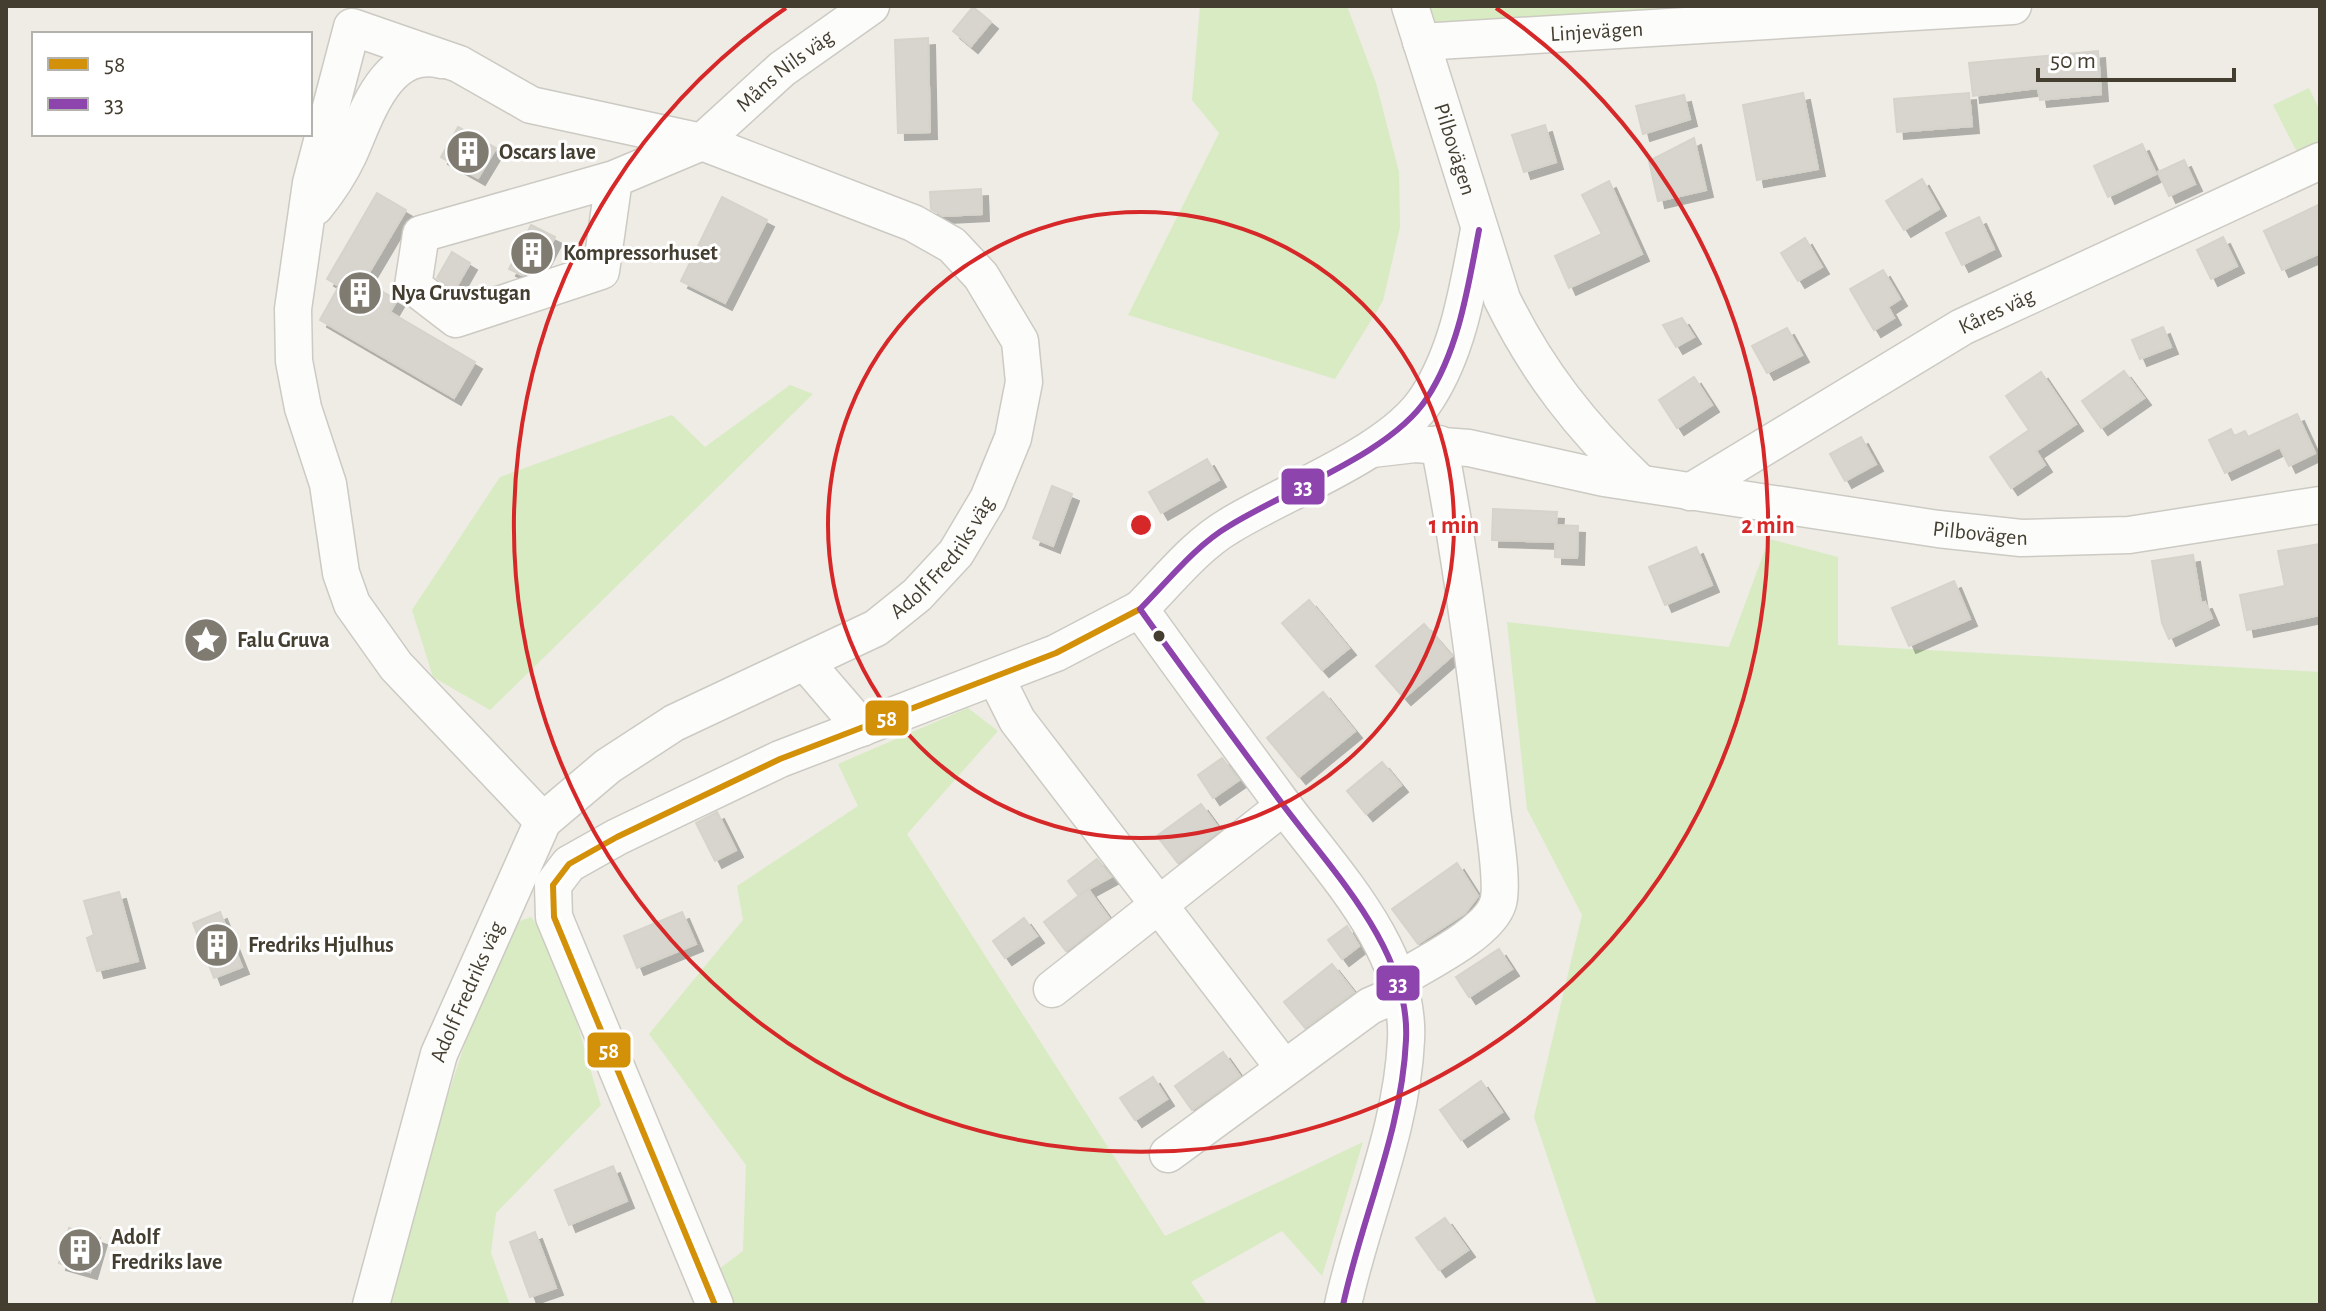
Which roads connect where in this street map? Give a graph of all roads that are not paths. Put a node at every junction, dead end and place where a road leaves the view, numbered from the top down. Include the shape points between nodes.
1 (871, 6) edge
2 (1410, 6) edge
3 (2013, 6) edge
4 (1421, 42) junction
5 (459, 64) junction
6 (702, 142) junction
7 (2320, 161) edge
8 (614, 179) junction
9 (305, 221) junction
10 (1479, 230) junction
11 (1439, 444) junction
12 (1370, 449) junction
13 (1639, 482) junction
14 (1690, 492) junction
15 (2320, 505) edge
16 (1140, 609) junction
17 (806, 663) junction
18 (996, 678) junction
19 (862, 728) junction
20 (1284, 806) junction
21 (543, 821) junction
22 (1159, 906) junction
23 (1399, 987) junction
24 (1052, 989) dead end
25 (1284, 1068) junction
26 (1168, 1154) dead end
27 (1340, 1299) edge
28 (371, 1305) edge
29 (715, 1305) edge

1 - 6 street, Måns Nils väg via 782,69
2 - 4 street, Pilbovägen
3 - 4 street, Linjevägen
4 - 10 street, Pilbovägen
5 - 6 street, Adolf Fredriks väg via 531,105
5 - 9 street via 433,58 403,65 383,82 330,188
5 - 9 street, Adolf Fredriks väg via 352,27
6 - 8 street, Måns Nils väg
6 - 17 street, Adolf Fredriks väg via 913,223 952,245 981,276 1020,341 1024,382 1013,438 988,499 956,553 876,628
7 - 14 street, Kåres väg via 1962,327
8 - 8 street, Måns Nils väg via 421,234 413,286 456,319 601,271
9 - 21 street via 293,309 294,361 328,484 341,573 352,604 396,666
10 - 12 street via 1463,309 1437,381 1426,402
10 - 13 street, Pilbovägen via 1521,338 1591,437
11 - 12 street, Pilbovägen
11 - 13 street, Pilbovägen
11 - 23 street via 1479,694 1498,904 1475,932
12 - 16 street via 1215,535
13 - 14 street, Pilbovägen
14 - 15 street, Pilbovägen via 1938,529 2045,539 2168,530
16 - 18 street
16 - 20 street
17 - 19 street
17 - 21 street, Adolf Fredriks väg via 674,723 608,766
18 - 19 street
18 - 22 street via 1017,720
19 - 29 street via 780,759 617,837 569,864 551,892 554,917
20 - 22 street
20 - 23 street via 1365,918
21 - 28 street, Adolf Fredriks väg via 439,1054
22 - 24 street
22 - 25 street
23 - 25 street
23 - 27 street via 1406,1038 1403,1069 1379,1177
25 - 26 street

